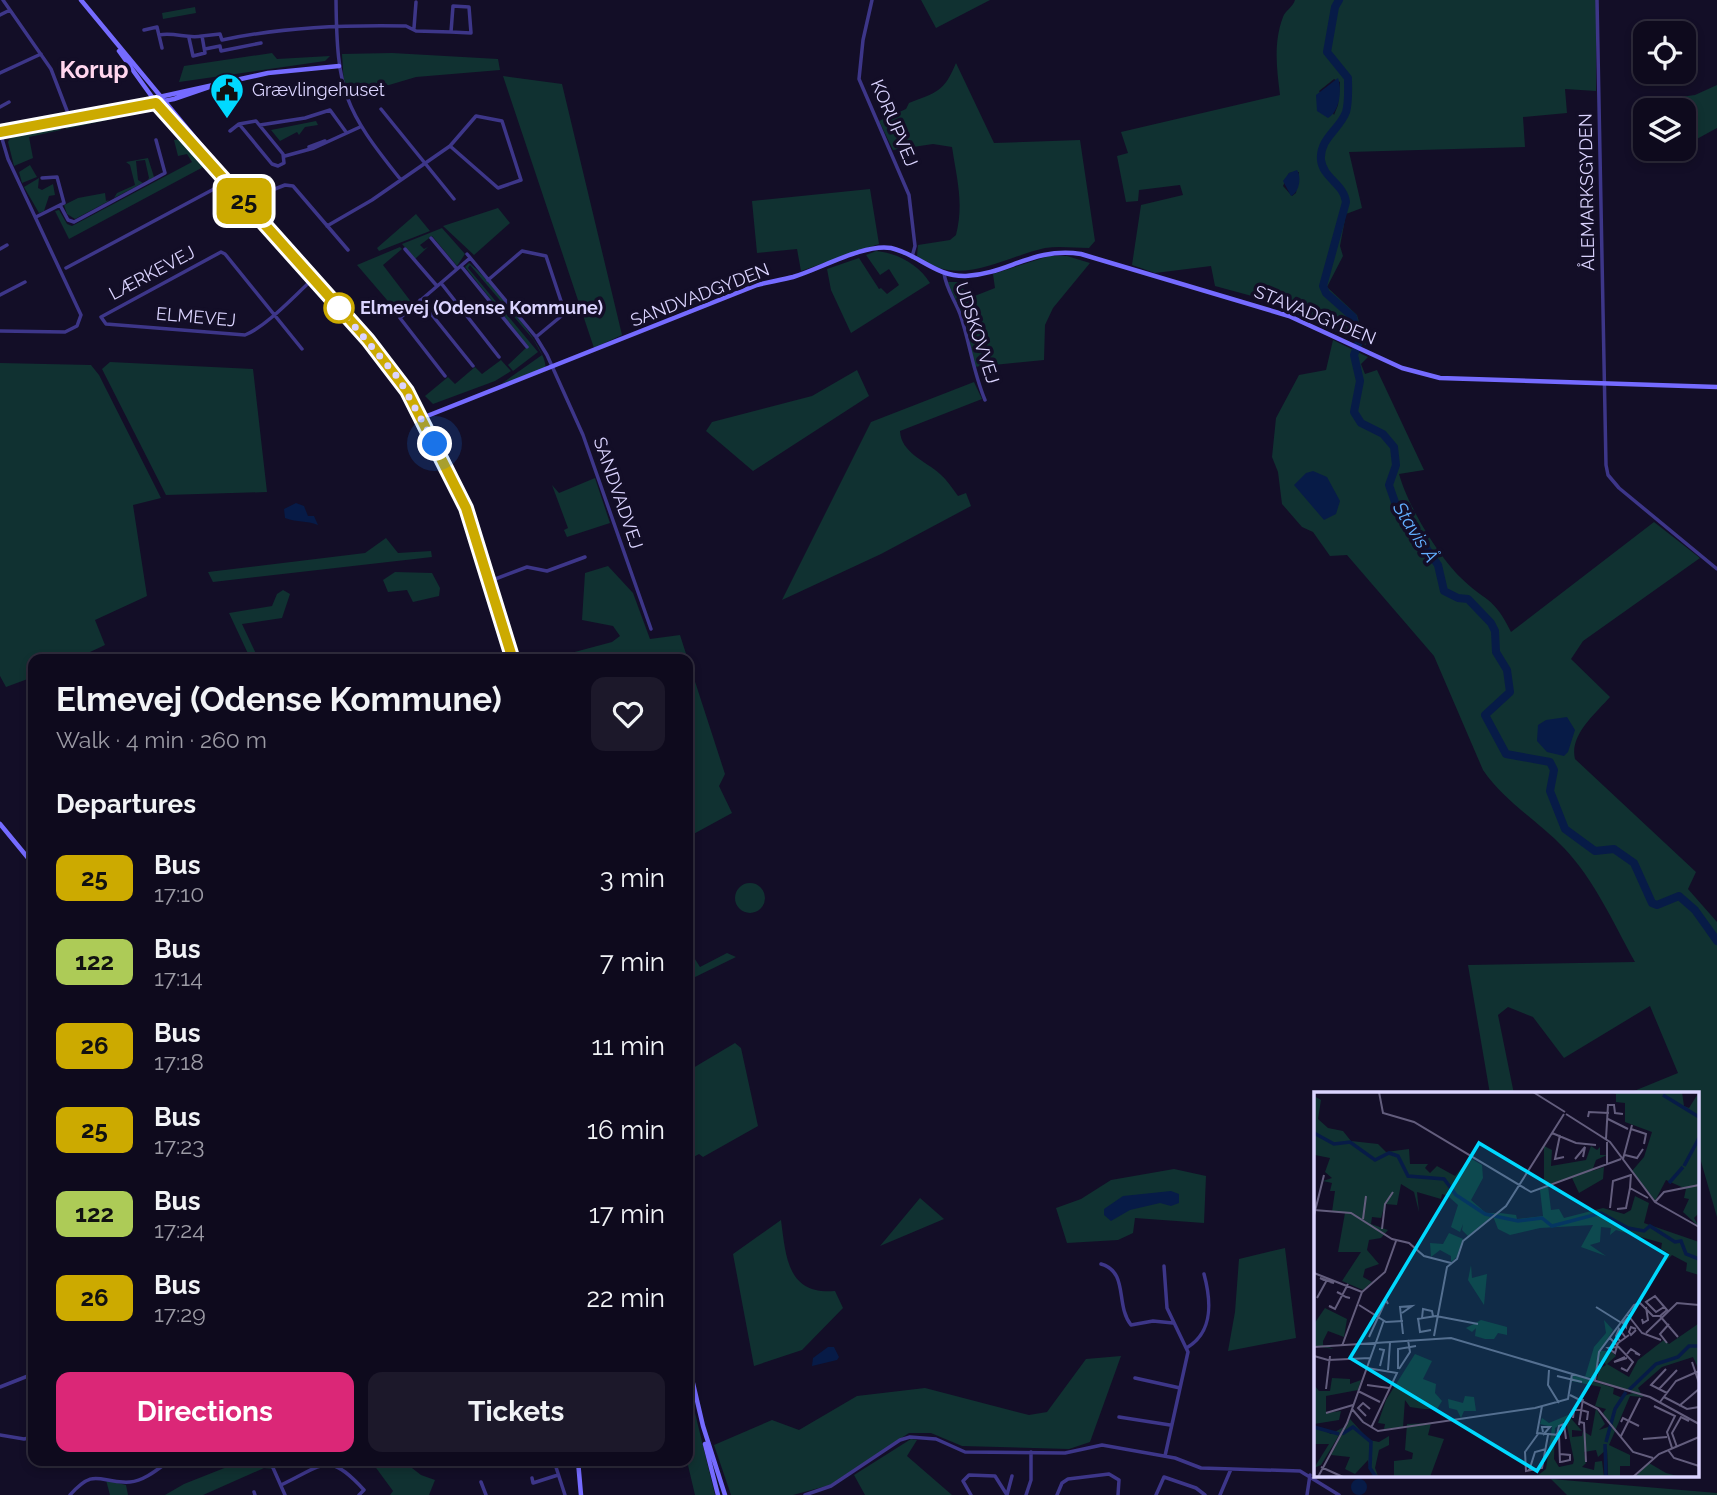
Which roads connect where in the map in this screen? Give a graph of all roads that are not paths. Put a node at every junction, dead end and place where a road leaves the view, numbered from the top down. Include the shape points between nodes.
1 (4, 0) edge
2 (81, 0) edge
3 (336, 0) edge
4 (872, 0) edge
5 (1597, 0) edge
6 (416, 2) dead end
7 (10, 10) junction
8 (0, 15) edge
9 (336, 25) junction
10 (414, 28) junction
11 (144, 30) dead end
12 (451, 32) junction
13 (250, 34) junction
14 (159, 35) junction
15 (202, 36) junction
16 (111, 38) junction
17 (189, 38) junction
18 (261, 43) dead end
19 (252, 45) junction
20 (162, 48) dead end
21 (205, 49) junction
22 (41, 54) junction
23 (339, 66) junction
24 (0, 73) edge
25 (227, 81) junction
26 (176, 98) junction
27 (158, 99) junction
28 (9, 102) dead end
29 (0, 107) edge
30 (381, 109) dead end
31 (69, 117) junction
32 (239, 124) junction
33 (260, 125) junction
34 (360, 127) junction
35 (186, 128) junction
36 (230, 131) dead end
37 (0, 132) edge
38 (346, 132) junction
39 (156, 140) dead end
40 (200, 145) junction
41 (450, 146) junction
42 (285, 156) junction
43 (424, 164) junction
44 (42, 178) dead end
45 (401, 180) junction
46 (228, 181) junction
47 (267, 192) dead end
48 (454, 199) dead end
49 (60, 205) junction
50 (36, 217) junction
51 (327, 226) junction
52 (431, 238) dead end
53 (7, 245) dead end
54 (0, 249) edge
55 (405, 249) dead end
56 (348, 250) dead end
57 (912, 257) junction
58 (68, 260) dead end
59 (71, 265) junction
60 (459, 267) junction
61 (65, 268) dead end
62 (944, 273) junction
63 (313, 279) junction
64 (488, 280) junction
65 (25, 282) dead end
66 (439, 284) junction
67 (0, 295) edge
68 (420, 300) junction
69 (273, 314) junction
70 (101, 319) joint
71 (0, 331) edge
72 (536, 337) junction
73 (527, 347) dead end
74 (302, 349) dead end
75 (499, 357) dead end
76 (472, 366) dead end
77 (552, 368) junction
78 (445, 376) dead end
79 (1605, 384) junction
80 (1717, 387) edge
81 (985, 400) dead end
82 (422, 418) junction
83 (585, 556) dead end
84 (1717, 569) edge
85 (490, 581) junction
86 (651, 629) dead end
87 (511, 654) edge
88 (0, 824) edge
89 (28, 858) edge
90 (1101, 1264) dead end
91 (1164, 1266) dead end
92 (1205, 1274) dead end
93 (1174, 1323) junction
94 (1187, 1347) junction
95 (28, 1376) edge
96 (1135, 1378) dead end
97 (693, 1385) edge
98 (0, 1387) edge
99 (1180, 1388) junction
100 (1119, 1416) dead end
101 (1170, 1425) junction
102 (702, 1426) junction
103 (0, 1435) edge
104 (28, 1438) edge
105 (1031, 1452) junction
106 (1165, 1456) junction
107 (162, 1466) edge
108 (272, 1466) edge
109 (321, 1466) edge
110 (339, 1466) edge
111 (555, 1466) edge
112 (578, 1466) edge
113 (159, 1468) joint
114 (1231, 1469) junction
115 (558, 1475) junction
116 (1310, 1475) junction
117 (1012, 1476) dead end
118 (532, 1478) dead end
119 (1314, 1478) edge
120 (1314, 1478) edge
121 (481, 1482) dead end
122 (281, 1485) junction
123 (1197, 1494) edge
124 (70, 1495) edge
125 (285, 1495) edge
126 (359, 1495) edge
127 (486, 1495) edge
128 (565, 1495) edge
129 (581, 1495) edge
130 (722, 1495) edge
131 (805, 1495) edge
132 (971, 1495) edge
133 (1007, 1495) edge
134 (1026, 1495) edge
135 (1057, 1495) edge
136 (1118, 1495) edge
137 (1156, 1495) edge
138 (1205, 1495) edge
139 (1220, 1495) edge
140 (1307, 1495) edge
141 (1339, 1495) edge

1 - 7 street
2 - 16 street
3 - 9 street
4 - 57 street, KORUPVEJ via 859,79 909,195 915,246
5 - 79 street, ÅLEMARKSGYDEN
6 - 10 street
7 - 8 street
7 - 22 street
9 - 10 street
9 - 13 street
9 - 23 street
10 - 12 street
11 - 14 street via 157,27
12 - 12 street via 453,6 469,7 471,33
13 - 15 street via 222,40 220,34
13 - 19 street
14 - 17 street via 175,33
14 - 20 street
15 - 17 street
15 - 21 street
16 - 27 street
16 - 27 street
17 - 21 street via 194,56
18 - 19 street
19 - 21 street
22 - 24 street
22 - 31 street via 58,83
23 - 25 street
23 - 34 street via 345,97
25 - 26 street
25 - 27 street
26 - 27 street
26 - 35 street via 173,104
27 - 31 street
27 - 35 street
27 - 40 street
27 - 46 street
28 - 29 street
30 - 43 street
31 - 37 street
32 - 33 street via 255,121
32 - 36 street
32 - 42 street via 272,164 282,165
33 - 38 street via 330,110
33 - 42 street
34 - 38 street
34 - 45 street
35 - 40 street
37 - 50 street
38 - 42 street
39 - 49 street via 164,173 76,222 68,220
40 - 46 street
41 - 41 street via 498,188 521,180 502,121 476,116
41 - 43 street
43 - 45 street
43 - 48 street
44 - 49 street via 57,177 64,203
45 - 51 street
46 - 59 street
46 - 63 street
47 - 51 street via 291,185
49 - 50 street
50 - 71 street via 81,310 80,321 65,331
51 - 56 street
52 - 60 street
53 - 54 street
55 - 66 street
57 - 62 street, STAVADGYDEN
57 - 77 street, SANDVADGYDEN via 893,249 869,250 757,285
58 - 59 street
59 - 61 street
60 - 64 street, SANDVADVEJ via 468,256
60 - 66 street
60 - 73 street
62 - 79 street, STAVADGYDEN via 976,275 1046,253 1081,254 1245,301 1402,368 1440,379
62 - 81 street, UDSKOVVEJ
63 - 69 street, ELMEVEJ
63 - 82 street via 390,367
64 - 72 street, SANDVADVEJ
64 - 72 street via 522,251 546,256 565,313
65 - 67 street
66 - 68 street
66 - 75 street
68 - 76 street
68 - 78 street via 400,318
69 - 70 street, ELMEVEJ via 243,335 106,324
69 - 70 street, LÆRKEVEJ via 221,252
69 - 74 street
72 - 77 street, SANDVADVEJ
77 - 82 street, SANDVADGYDEN
77 - 86 street, SANDVADVEJ via 583,435
79 - 80 street, STAVADGYDEN
79 - 84 street, ÅLEMARKSGYDEN via 1608,475
82 - 85 street via 466,508
83 - 85 street via 547,570 527,567
85 - 87 street
88 - 89 street
90 - 93 street via 1118,1275 1128,1323
91 - 93 street via 1164,1290
92 - 94 street via 1206,1325 1203,1335
93 - 94 street
94 - 99 street via 1188,1362
95 - 98 street
96 - 99 street
97 - 102 street
99 - 101 street
100 - 101 street
101 - 106 street
102 - 130 street
102 - 130 street
103 - 104 street
105 - 106 street via 1074,1452 1102,1445
105 - 131 street via 965,1452 936,1439 910,1437 831,1486
105 - 134 street
106 - 114 street via 1201,1468
107 - 113 street
108 - 122 street
109 - 122 street
110 - 126 street via 364,1490
111 - 115 street
112 - 129 street
113 - 124 street via 133,1482 102,1476 88,1479
114 - 116 street
114 - 139 street
115 - 118 street via 533,1483
115 - 128 street
116 - 120 street
116 - 140 street
117 - 133 street
119 - 141 street
121 - 127 street
122 - 125 street
123 - 137 street via 1196,1488 1164,1477
123 - 138 street
132 - 133 street via 963,1481 969,1475 995,1476
135 - 136 street via 1068,1479 1109,1474 1119,1480

